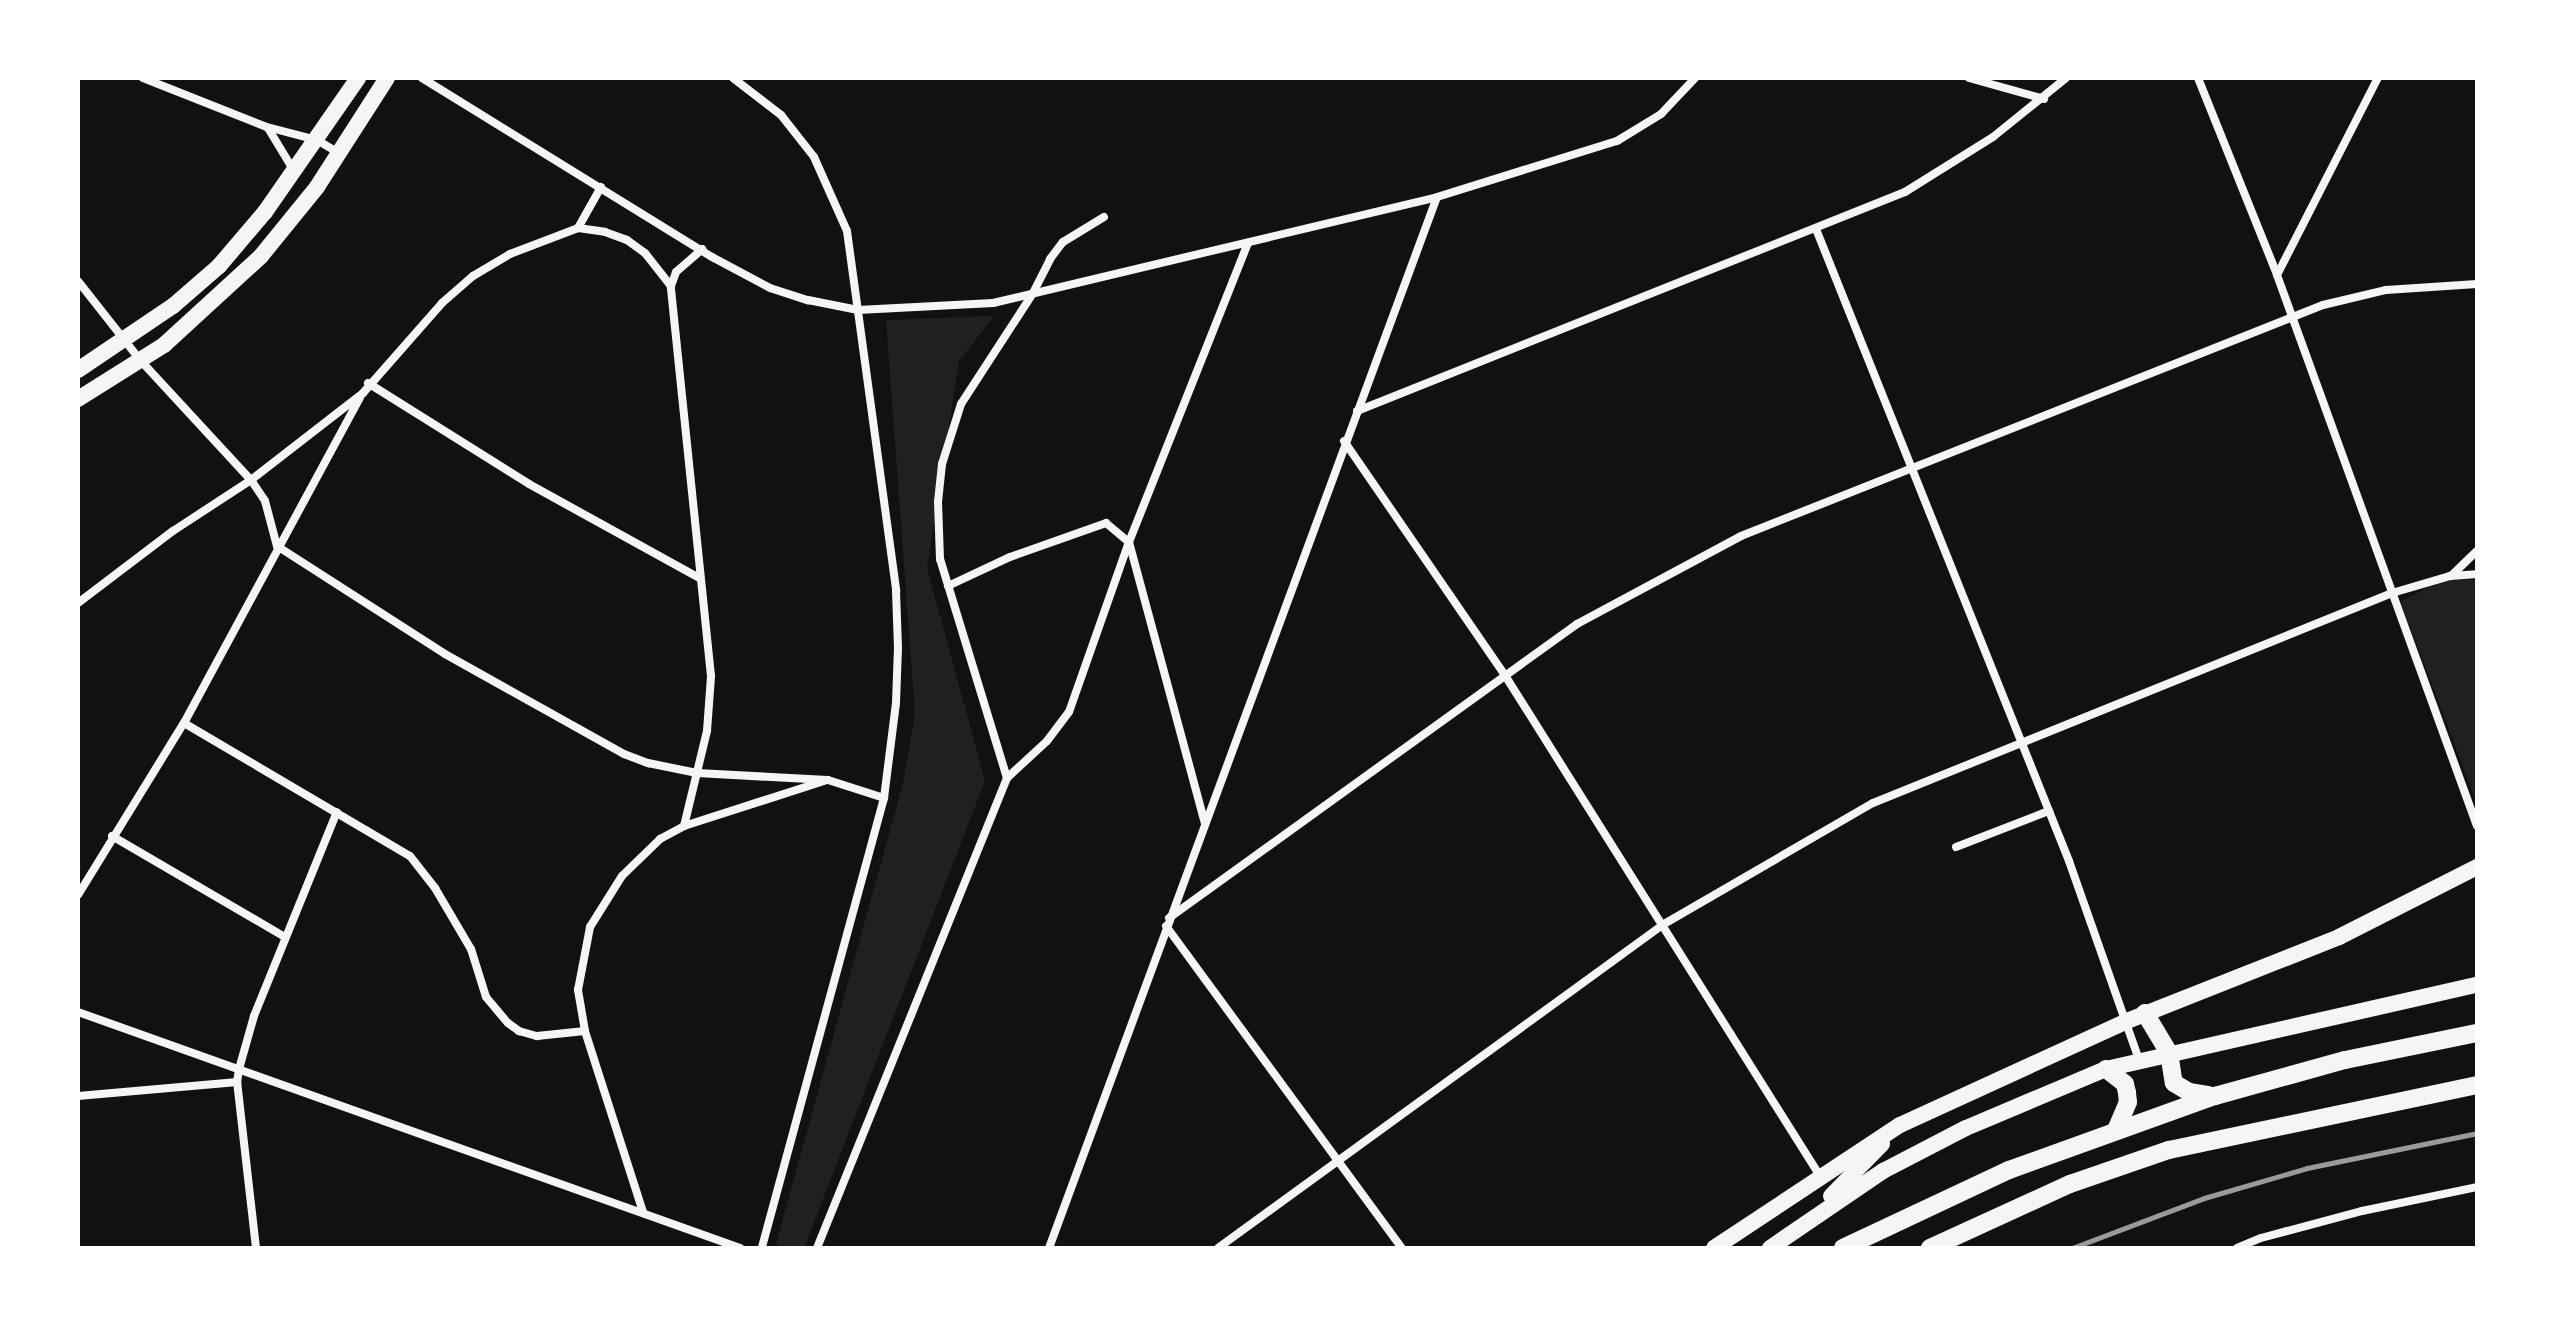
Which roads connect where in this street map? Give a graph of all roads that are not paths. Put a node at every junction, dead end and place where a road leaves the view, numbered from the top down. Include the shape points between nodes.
1 (143, 78) edge
2 (358, 78) edge
3 (387, 78) edge
4 (422, 78) edge
5 (733, 78) edge
6 (1695, 78) edge
7 (1969, 78) edge
8 (2066, 78) edge
9 (2198, 78) edge
10 (2378, 78) edge
11 (2044, 99) junction
12 (267, 127) junction
13 (317, 140) junction
14 (339, 153) junction
15 (294, 171) junction
16 (601, 187) junction
17 (1437, 197) junction
18 (1104, 217) dead end
19 (578, 228) junction
20 (1816, 229) junction
21 (1248, 243) junction
22 (702, 249) junction
23 (2277, 275) junction
24 (78, 281) edge
25 (2477, 284) edge
26 (671, 286) junction
27 (1033, 293) junction
28 (858, 310) junction
29 (2292, 318) junction
30 (124, 340) junction
31 (141, 361) junction
32 (78, 370) edge
33 (368, 383) junction
34 (363, 393) junction
35 (78, 399) edge
36 (1357, 411) junction
37 (1344, 441) junction
38 (1911, 466) junction
39 (251, 480) junction
40 (1129, 542) junction
41 (277, 546) junction
42 (2477, 551) edge
43 (2477, 574) edge
44 (2450, 576) junction
45 (699, 578) junction
46 (948, 586) junction
47 (2392, 593) junction
48 (78, 603) edge
49 (1506, 677) junction
50 (184, 723) junction
51 (2022, 744) junction
52 (697, 773) junction
53 (1007, 778) junction
54 (828, 780) junction
55 (884, 798) junction
56 (2049, 811) junction
57 (337, 812) junction
58 (1206, 825) junction
59 (684, 826) junction
60 (2477, 826) edge
61 (112, 836) junction
62 (1956, 847) dead end
63 (2477, 867) edge
64 (78, 895) edge
65 (1167, 922) junction
66 (1664, 924) junction
67 (285, 937) junction
68 (2477, 985) edge
69 (78, 1012) edge
70 (2145, 1013) junction
71 (2127, 1021) junction
72 (585, 1031) junction
73 (2477, 1033) edge
74 (2169, 1053) junction
75 (2139, 1060) junction
76 (239, 1069) junction
77 (2106, 1069) junction
78 (237, 1082) junction
79 (2477, 1085) edge
80 (78, 1096) edge
81 (2215, 1096) junction
82 (1900, 1125) junction
83 (2116, 1130) junction
84 (1336, 1160) junction
85 (1820, 1176) junction
86 (2477, 1187) edge
87 (643, 1212) junction
88 (1801, 1224) junction
89 (2261, 1238) junction
90 (256, 1248) edge
91 (740, 1248) edge
92 (762, 1248) edge
93 (817, 1248) edge
94 (1049, 1248) edge
95 (1218, 1248) edge
96 (1402, 1248) edge
97 (1714, 1248) edge
98 (1770, 1248) edge
99 (1843, 1248) edge
100 (1930, 1248) edge
101 (2237, 1248) edge
102 (2263, 1248) edge

1 - 12 street
2 - 13 main road
3 - 14 main road
4 - 16 street
5 - 28 street via 781,115 814,157 847,231
6 - 17 street via 1661,114 1617,141
7 - 11 street
8 - 11 street
9 - 23 street
10 - 23 street
11 - 20 street via 1919,184
12 - 13 street
12 - 15 street
13 - 14 street
13 - 15 main road
14 - 31 main road via 261,256
15 - 30 main road via 219,266
16 - 19 street
16 - 22 street
17 - 21 street
17 - 36 street
18 - 27 street via 1063,242
19 - 26 street via 627,240 645,253
19 - 33 street via 510,254 473,276
20 - 36 street
20 - 38 street
21 - 27 street
21 - 40 street
22 - 26 street via 676,272
22 - 28 street via 770,288
23 - 29 street
24 - 30 street
25 - 29 street via 2386,290 2341,299
26 - 45 street
27 - 28 street via 993,303
27 - 46 street via 961,404 942,464 940,559
28 - 55 street via 896,591 896,703
29 - 38 street
29 - 47 street
30 - 31 street
30 - 32 main road
31 - 35 main road
31 - 39 street
33 - 34 street
33 - 45 street via 529,484
34 - 39 street
34 - 41 street
36 - 37 street
37 - 49 street
37 - 58 street
38 - 49 street via 1672,570 1577,624
38 - 51 street
39 - 41 street via 265,501
39 - 48 street
40 - 46 street via 1106,523
40 - 53 street via 1069,712
40 - 58 street
41 - 50 street
41 - 52 street via 445,654 624,754
42 - 44 street
43 - 44 street
44 - 47 street
45 - 52 street via 711,676
46 - 53 street
47 - 51 street
47 - 60 street
49 - 65 street
49 - 66 street
50 - 57 street
50 - 61 street
51 - 56 street
51 - 66 street via 1873,803
52 - 54 street
52 - 59 street
53 - 93 street
54 - 55 street
54 - 59 street
55 - 92 street
56 - 62 street
56 - 71 street
57 - 67 street
57 - 72 street via 410,856 471,949 486,997 508,1023 537,1036
58 - 65 street
59 - 72 street via 660,839 630,867 590,927 578,990
61 - 64 street
61 - 67 street
63 - 70 main road via 2339,937
65 - 84 street
65 - 94 street
66 - 84 street
66 - 85 street
67 - 76 street
68 - 74 main road
69 - 76 street
70 - 71 main road
70 - 74 highway
71 - 75 street
71 - 82 main road
72 - 87 street
73 - 81 highway via 2345,1060
74 - 75 main road
74 - 81 highway via 2172,1076 2181,1089
75 - 77 main road
76 - 78 street
76 - 87 street
77 - 83 highway via 2125,1084 2127,1093
77 - 88 main road via 1966,1128 1883,1171
78 - 80 street
78 - 90 street
79 - 100 highway via 2169,1150 2070,1184
81 - 83 highway
82 - 85 main road
82 - 88 main road
83 - 99 highway via 2009,1170
84 - 95 street
84 - 96 street
85 - 97 main road
86 - 89 street
87 - 91 street
88 - 98 main road
89 - 101 street
89 - 102 street

